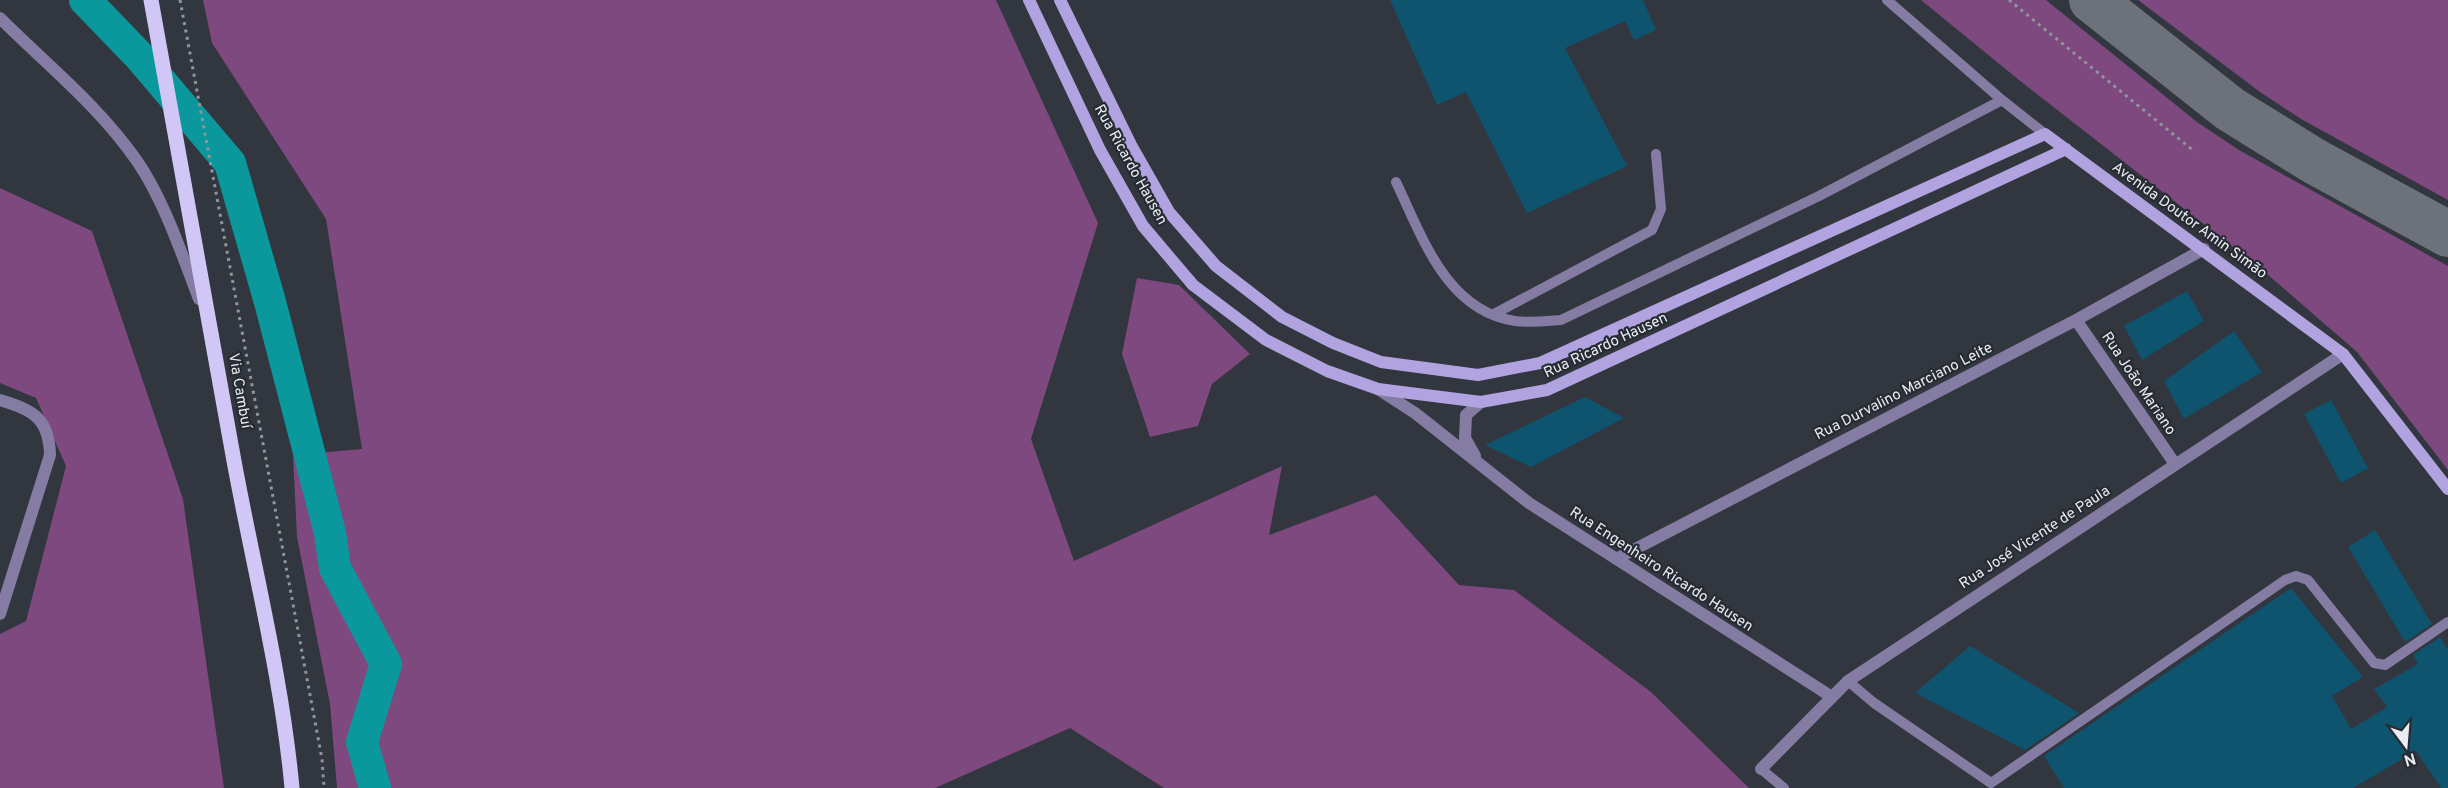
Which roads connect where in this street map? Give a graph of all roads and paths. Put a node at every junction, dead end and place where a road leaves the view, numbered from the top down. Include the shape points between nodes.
1 (180, 0) edge
2 (1029, 0) edge
3 (1060, 0) edge
4 (1887, 0) edge
5 (2009, 0) edge
6 (152, 4) edge
7 (0, 18) edge
8 (2002, 100) junction
9 (2045, 134) junction
10 (2066, 149) junction
11 (2195, 152) dead end
12 (1656, 154) dead end
13 (1396, 182) dead end
14 (2204, 249) junction
15 (1494, 314) junction
16 (2076, 320) junction
17 (208, 322) junction
18 (2343, 354) junction
19 (1378, 389) junction
20 (0, 400) edge
21 (1481, 402) junction
22 (1478, 462) junction
23 (2175, 464) junction
24 (2448, 489) edge
25 (1616, 559) junction
26 (0, 614) edge
27 (2448, 622) edge
28 (1848, 681) junction
29 (1832, 697) junction
30 (1761, 769) joint
31 (292, 788) edge
32 (324, 788) edge
33 (1784, 788) edge

1 - 32 path via 322,759
2 - 19 street, Rua Ricardo Hausen via 1100,150 1143,226 1193,285 1266,340 1327,371
3 - 9 street, Rua Ricardo Hausen via 1131,145 1169,212 1216,266 1282,317 1381,362 1478,375 1540,363
4 - 8 lane, Avenida Doutor Amin Simão
5 - 11 path
6 - 17 main road, Via Cambuí
7 - 17 street via 91,105 138,162 174,233
8 - 9 lane, Avenida Doutor Amin Simão
8 - 15 lane via 1819,196 1562,320 1514,321
9 - 10 street, Avenida Doutor Amin Simão
10 - 14 street, Avenida Doutor Amin Simão
10 - 21 street, Rua Ricardo Hausen via 1547,390
12 - 15 lane via 1661,209 1653,231
13 - 15 lane via 1435,265 1466,300
14 - 16 street, Rua Durvalino Marciano Leite
14 - 18 street, Avenida Doutor Amin Simão
16 - 23 street, Rua João Mariano
16 - 25 street, Rua Durvalino Marciano Leite
17 - 31 main road, Via Cambuí via 265,612
18 - 23 street, Rua José Vicente de Paula
18 - 24 street, Avenida Doutor Amin Simão
19 - 21 street, Rua Ricardo Hausen
19 - 22 street, Rua Engenheiro Ricardo Hausen
20 - 26 street via 35,414 45,429 50,455
21 - 22 street, Rua Engenheiro Ricardo Hausen via 1466,415 1465,438
22 - 25 street, Rua Engenheiro Ricardo Hausen via 1529,503
23 - 28 street, Rua José Vicente de Paula
25 - 29 street, Rua Engenheiro Ricardo Hausen
27 - 28 lane via 2380,665 2374,663 2308,580 2296,576 1991,783
28 - 29 street, Rua José Vicente de Paula
29 - 30 street, Rua José Vicente de Paula
30 - 33 lane

